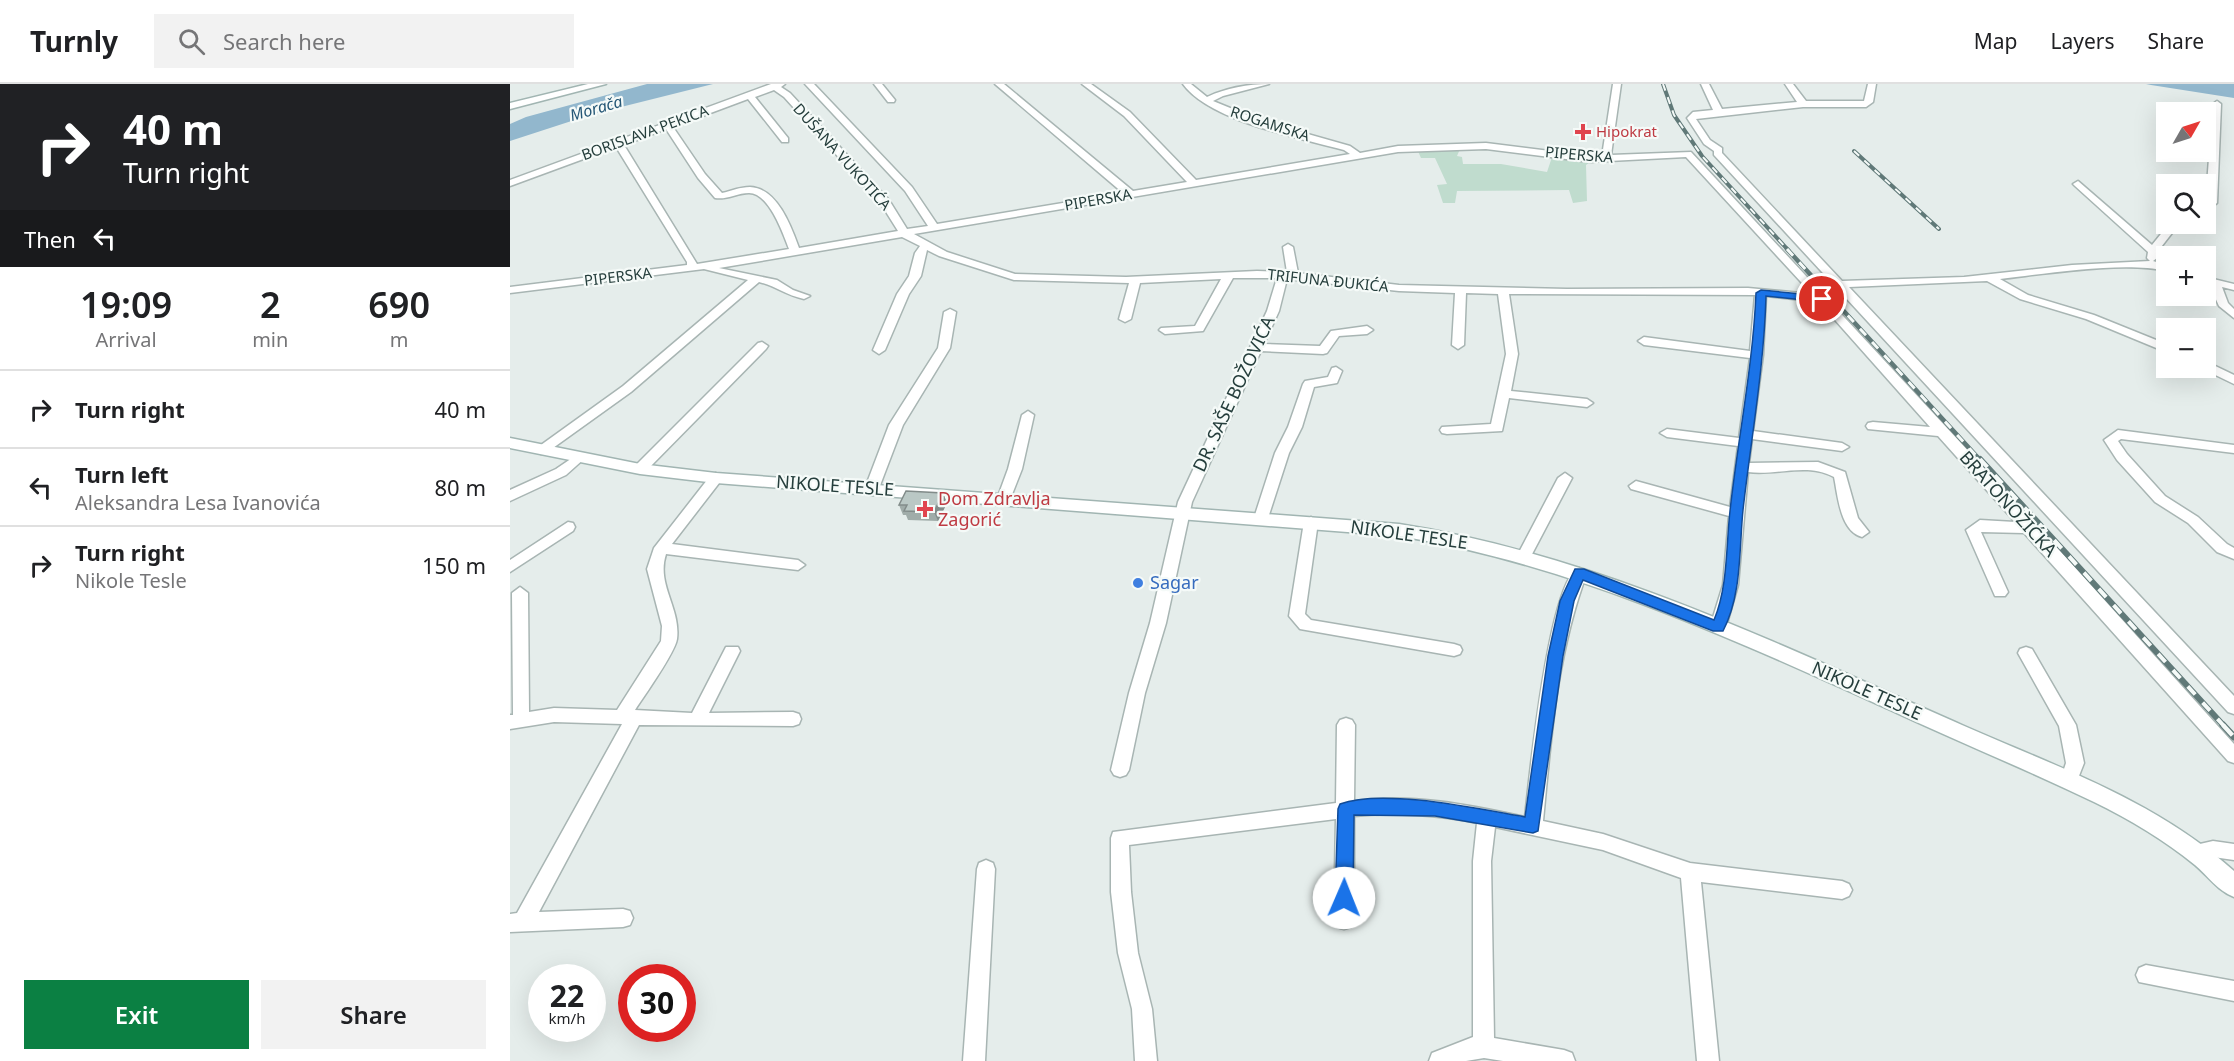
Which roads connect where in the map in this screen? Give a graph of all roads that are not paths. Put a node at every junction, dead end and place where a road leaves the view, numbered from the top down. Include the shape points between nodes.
1 (601, 84) edge
2 (809, 84) edge
3 (878, 84) edge
4 (999, 84) edge
5 (1086, 84) edge
6 (1187, 84) edge
7 (1265, 84) edge
8 (1617, 84) edge
9 (1705, 84) edge
10 (1789, 84) edge
11 (1872, 84) edge
12 (778, 85) edge
13 (749, 95) junction
14 (891, 100) dead end
15 (1206, 101) junction
16 (1803, 104) junction
17 (2217, 104) dead end
18 (510, 106) edge
19 (1719, 112) junction
20 (668, 126) junction
21 (785, 140) dead end
22 (618, 143) junction
23 (1359, 156) junction
24 (1606, 159) junction
25 (2213, 174) edge
26 (510, 183) edge
27 (1193, 183) junction
28 (2078, 184) dead end
29 (1130, 194) junction
30 (934, 227) junction
31 (904, 232) junction
32 (2166, 234) edge
33 (925, 246) junction
34 (1288, 248) dead end
35 (795, 251) junction
36 (2153, 251) junction
37 (2152, 264) junction
38 (2156, 265) edge
39 (698, 268) junction
40 (1288, 275) junction
41 (1228, 277) junction
42 (1988, 277) junction
43 (756, 279) junction
44 (1135, 280) junction
45 (2216, 282) edge
46 (1839, 284) junction
47 (2234, 287) edge
48 (1461, 288) junction
49 (1503, 290) junction
50 (510, 291) edge
51 (2216, 292) edge
52 (1761, 293) junction
53 (804, 296) dead end
54 (1822, 299) junction
55 (950, 312) dead end
56 (2234, 315) edge
57 (1125, 319) dead end
58 (1165, 330) dead end
59 (1367, 330) dead end
60 (1644, 341) dead end
61 (2156, 344) edge
62 (1458, 345) dead end
63 (762, 346) dead end
64 (1258, 347) junction
65 (879, 350) dead end
66 (1757, 355) junction
67 (1336, 370) dead end
68 (2216, 371) edge
69 (2234, 380) edge
70 (1506, 394) junction
71 (1587, 403) dead end
72 (1028, 415) dead end
73 (1873, 426) dead end
74 (1448, 430) dead end
75 (1942, 432) junction
76 (1667, 433) dead end
77 (1747, 439) junction
78 (510, 444) edge
79 (1842, 447) dead end
80 (2234, 449) edge
81 (541, 450) junction
82 (578, 458) junction
83 (1743, 467) junction
84 (640, 469) junction
85 (716, 478) junction
86 (1565, 478) dead end
87 (1636, 486) dead end
88 (873, 489) junction
89 (510, 496) edge
90 (1004, 499) junction
91 (1182, 512) junction
92 (1736, 513) junction
93 (1261, 518) junction
94 (1311, 522) junction
95 (568, 527) dead end
96 (2031, 528) junction
97 (1862, 532) dead end
98 (660, 548) junction
99 (2234, 554) edge
100 (1524, 556) junction
101 (798, 565) dead end
102 (510, 567) edge
103 (1580, 573) junction
104 (2000, 592) dead end
105 (520, 593) dead end
106 (1718, 627) junction
107 (1454, 650) dead end
108 (732, 651) dead end
109 (2026, 653) dead end
110 (2234, 707) edge
111 (629, 716) junction
112 (793, 719) dead end
113 (697, 720) junction
114 (515, 721) edge
115 (1346, 724) dead end
116 (2234, 756) edge
117 (1120, 770) dead end
118 (2069, 781) junction
119 (1346, 809) junction
120 (1487, 818) junction
121 (1533, 826) junction
122 (2198, 852) junction
123 (2234, 852) edge
124 (986, 869) dead end
125 (1690, 872) junction
126 (2234, 886) edge
127 (1842, 891) dead end
128 (623, 918) dead end
129 (1344, 920) dead end
130 (517, 922) edge
131 (2146, 975) dead end
132 (2234, 991) edge
133 (1484, 1047) junction
134 (974, 1061) edge
135 (1146, 1061) edge
136 (1440, 1061) edge
137 (1564, 1061) edge
138 (1708, 1061) edge

1 - 18 street
2 - 30 street via 909,189
3 - 14 street
4 - 29 street
5 - 27 street via 1131,116
6 - 15 street, ROGAMSKA via 1192,94
7 - 15 street
8 - 24 street
9 - 19 street
10 - 16 street
11 - 16 street via 1866,104
12 - 13 street, BORISLAVA PEKICA
12 - 31 street, DUŠANA VUKOTIĆA via 885,202
13 - 20 street, BORISLAVA PEKICA
13 - 21 street
15 - 23 street, ROGAMSKA via 1244,117 1347,148
16 - 19 street
17 - 25 street
19 - 46 street via 1692,116 1706,147 1717,153
20 - 22 street, BORISLAVA PEKICA
20 - 35 street via 717,194 759,192 781,218
22 - 26 street, BORISLAVA PEKICA
22 - 39 street
23 - 24 street, PIPERSKA via 1411,148 1469,146
23 - 27 street, PIPERSKA
24 - 54 street, PIPERSKA via 1690,154
27 - 29 street, PIPERSKA
28 - 36 street
29 - 30 street, PIPERSKA
30 - 31 street, PIPERSKA
31 - 33 street, TRIFUNA ĐUKIĆA
31 - 35 street, PIPERSKA
32 - 36 street
33 - 44 street, TRIFUNA ĐUKIĆA via 1014,277
33 - 65 street
34 - 40 street
35 - 39 street, PIPERSKA
36 - 37 street
37 - 38 street
37 - 42 street
39 - 43 street
39 - 50 street, PIPERSKA
40 - 41 street, TRIFUNA ĐUKIĆA
40 - 48 street, TRIFUNA ĐUKIĆA via 1398,288
40 - 64 street, DR. SAŠE BOŽOVIĆA
41 - 44 street, TRIFUNA ĐUKIĆA
41 - 58 street via 1199,329
42 - 46 street
42 - 61 street via 2024,297 2090,317
43 - 53 street
43 - 81 street via 627,389
44 - 57 street
45 - 47 street
46 - 110 street
48 - 49 street, TRIFUNA ĐUKIĆA
48 - 62 street
49 - 52 street, TRIFUNA ĐUKIĆA
49 - 70 street via 1512,354
51 - 56 street
52 - 54 street
52 - 66 street
54 - 75 street, BRATONOŽIĆKA
55 - 88 street via 944,348 896,425
59 - 64 street via 1335,333 1323,350
60 - 66 street
63 - 84 street
64 - 91 street, DR. SAŠE BOŽOVIĆA
66 - 77 street
67 - 93 street via 1333,380 1309,384
68 - 69 street
70 - 71 street
70 - 74 street via 1497,428
72 - 90 street via 1016,469
73 - 75 street
75 - 96 street, BRATONOŽIĆKA
76 - 77 street
77 - 79 street
77 - 83 street
78 - 81 street, NIKOLE TESLE
80 - 99 street via 2118,434 2111,440 2121,457 2160,499
81 - 82 street, NIKOLE TESLE
82 - 84 street, NIKOLE TESLE
82 - 89 street via 561,472
83 - 92 street
83 - 97 street via 1818,466 1832,470 1840,475 1851,519
84 - 85 street, NIKOLE TESLE
85 - 88 street, NIKOLE TESLE
85 - 98 street
86 - 100 street
87 - 92 street
88 - 90 street, NIKOLE TESLE
90 - 91 street, NIKOLE TESLE
91 - 93 street, NIKOLE TESLE
91 - 117 street, DR. SAŠE BOŽOVIĆA
92 - 106 street via 1735,552
93 - 94 street, NIKOLE TESLE
94 - 100 street, NIKOLE TESLE via 1432,534
94 - 107 street via 1300,621
95 - 102 street
96 - 104 street via 1980,525 1974,530
96 - 116 street, BRATONOŽIĆKA
98 - 101 street
98 - 111 street via 654,569 670,626 669,642
100 - 103 street, NIKOLE TESLE
103 - 106 street, NIKOLE TESLE
103 - 121 street via 1567,601 1555,656
105 - 114 street
106 - 118 street, NIKOLE TESLE
108 - 113 street
109 - 118 street via 2067,725 2075,763
111 - 113 street
111 - 114 street via 554,715
111 - 130 street
112 - 113 street
115 - 119 street
118 - 122 street, NIKOLE TESLE via 2153,822
119 - 120 street via 1435,809
119 - 129 street
119 - 135 street via 1120,838 1128,953 1142,1009
120 - 121 street
120 - 133 street via 1482,861
121 - 125 street via 1603,842
122 - 123 street
122 - 126 street, NIKOLE TESLE
124 - 134 street
125 - 127 street
125 - 138 street
128 - 130 street
131 - 132 street
133 - 136 street
133 - 137 street

